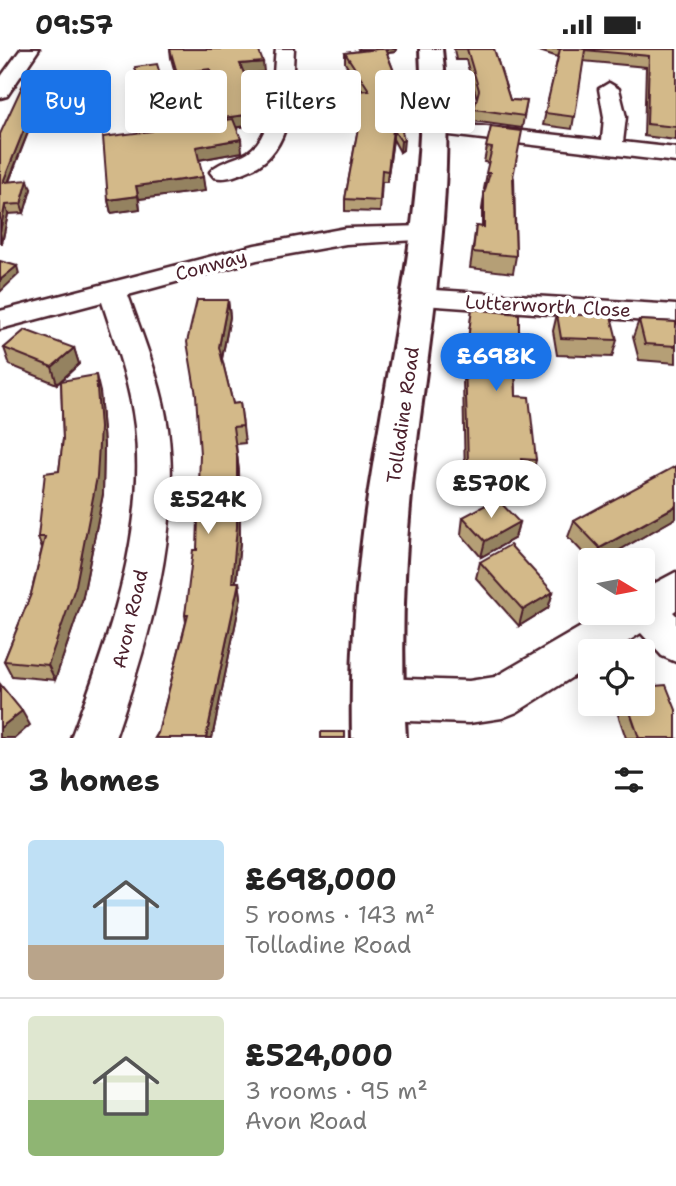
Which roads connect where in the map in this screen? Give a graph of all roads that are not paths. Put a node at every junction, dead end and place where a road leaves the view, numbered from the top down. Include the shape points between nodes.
1 (30, 49) edge
2 (285, 49) edge
3 (430, 49) edge
4 (431, 70) edge
5 (609, 89) dead end
6 (0, 92) edge
7 (475, 132) edge
8 (432, 133) edge
9 (612, 146) junction
10 (676, 155) edge
11 (222, 172) dead end
12 (426, 234) junction
13 (113, 292) junction
14 (419, 298) junction
15 (676, 314) edge
16 (0, 320) edge
17 (655, 612) edge
18 (618, 625) edge
19 (676, 643) edge
20 (377, 718) edge
21 (93, 738) edge

1 - 6 street
2 - 11 street via 277,130 265,153 241,168
3 - 4 main road, Tolladine Road
5 - 9 street via 615,117
7 - 9 street
8 - 12 main road, Tolladine Road
9 - 10 street
12 - 13 street, Conway via 346,236 255,253
12 - 14 main road, Tolladine Road
13 - 16 street, Conway
13 - 21 street, Avon Road via 138,365 152,428 153,499 118,674
14 - 15 street, Lutterworth Close
14 - 20 main road, Tolladine Road via 379,601
17 - 19 street
18 - 20 street via 502,697

